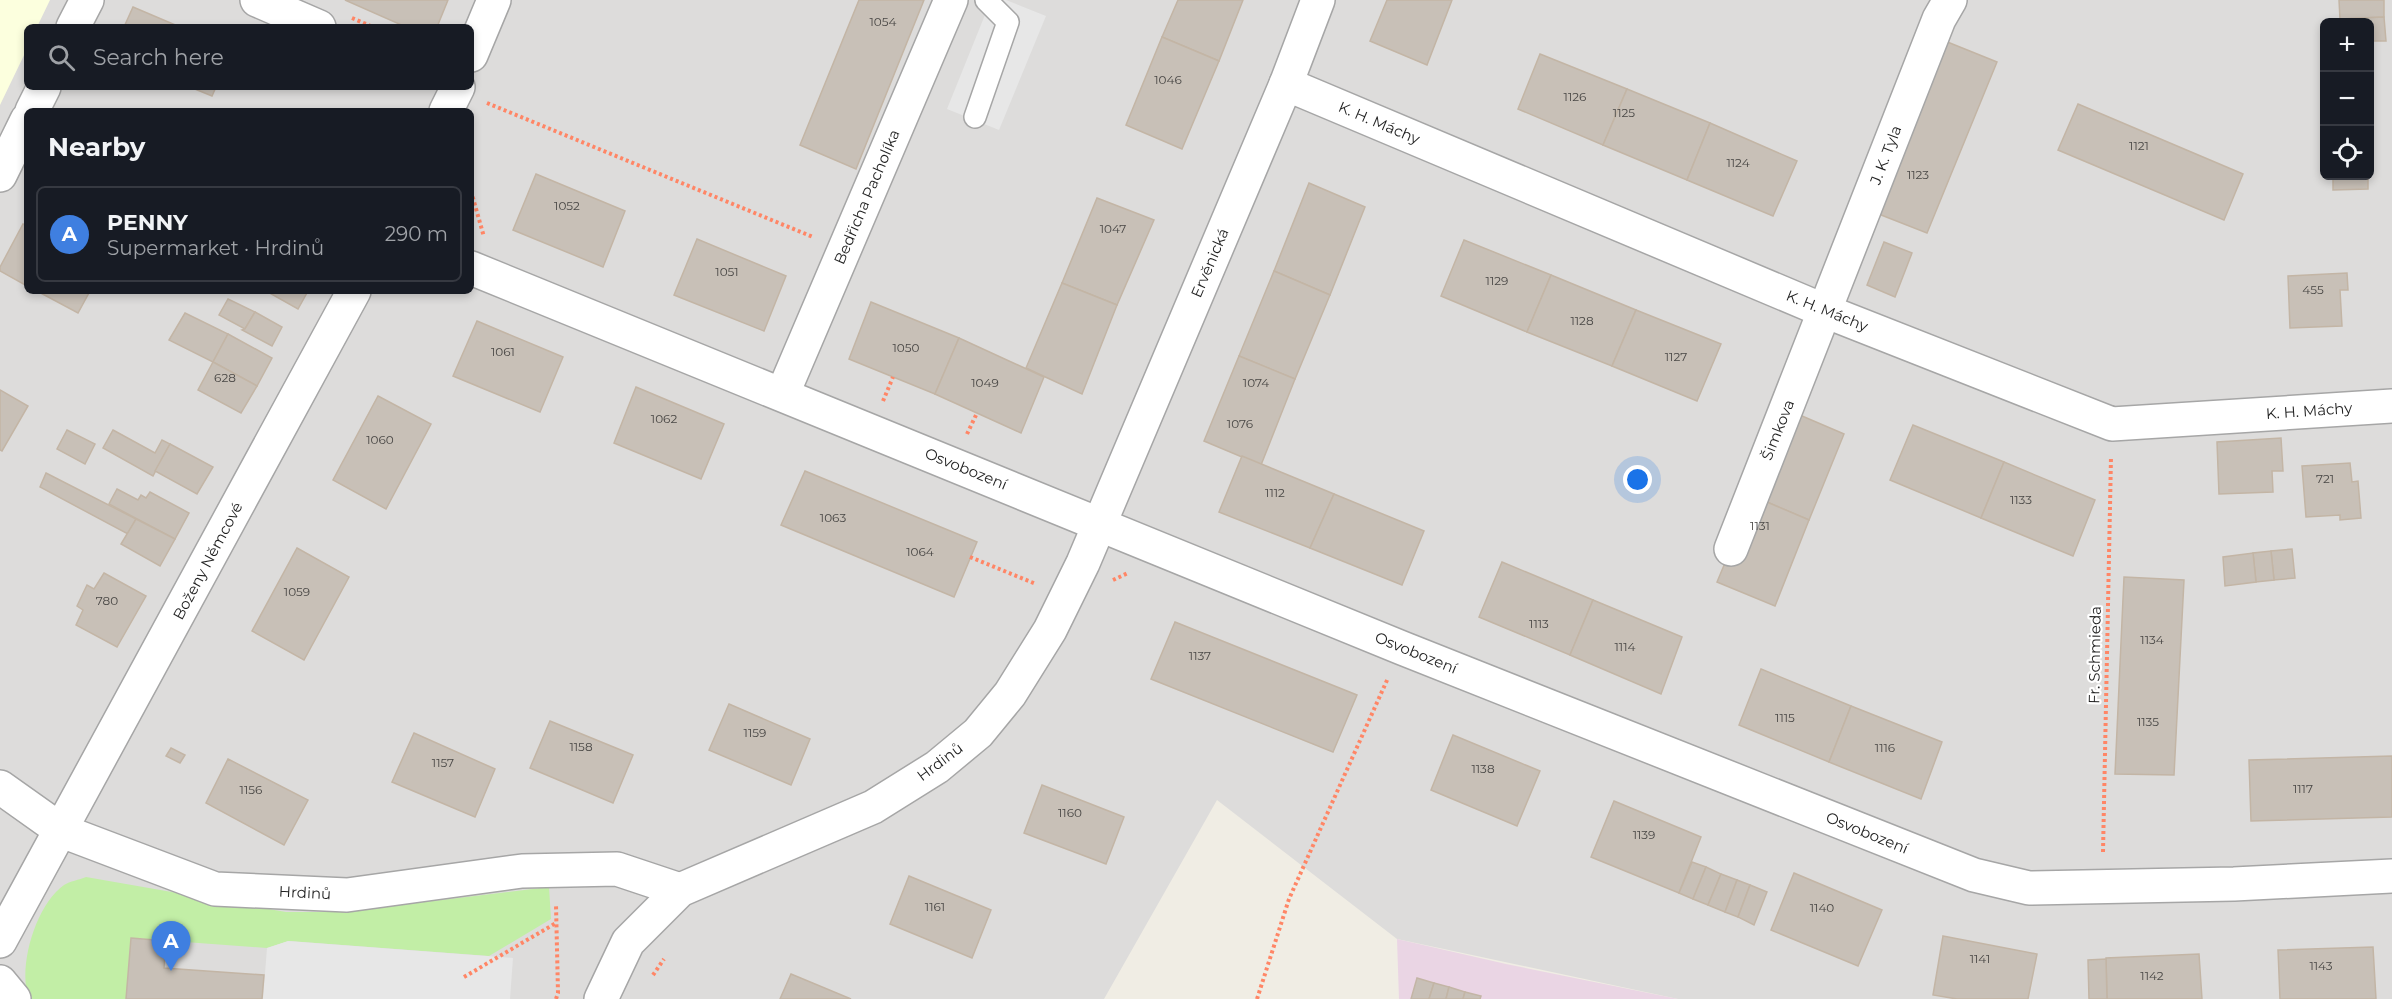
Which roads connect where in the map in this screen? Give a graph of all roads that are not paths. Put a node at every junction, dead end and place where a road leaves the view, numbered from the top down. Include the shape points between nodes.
1 (87, 0) edge
2 (257, 0) edge
3 (494, 0) edge
4 (951, 0) edge
5 (986, 0) edge
6 (1318, 0) edge
7 (1950, 0) edge
8 (75, 24) edge
9 (312, 24) edge
10 (474, 48) edge
11 (1286, 84) junction
12 (42, 90) edge
13 (456, 90) edge
14 (34, 108) edge
15 (447, 108) edge
16 (975, 117) dead end
17 (24, 126) edge
18 (0, 175) edge
19 (474, 269) edge
20 (352, 294) edge
21 (1826, 310) junction
22 (783, 393) junction
23 (2392, 406) edge
24 (1100, 525) junction
25 (1731, 549) dead end
26 (0, 787) edge
27 (62, 831) junction
28 (2392, 876) edge
29 (680, 890) junction
30 (0, 941) edge
31 (0, 982) edge
32 (14, 999) edge
33 (601, 999) edge

1 - 8 street
2 - 9 street
3 - 10 street
4 - 22 street, Bedřicha Pacholíka
5 - 16 lane via 1008,22
6 - 11 street, Ervěnická
7 - 21 street, J. K. Tyla via 1939,19
11 - 21 street, K. H. Máchy
11 - 24 street, Ervěnická
12 - 14 street
13 - 15 street
17 - 18 street
19 - 22 street, Osvobození
20 - 27 street, Boženy Němcové
21 - 23 street, K. H. Máchy via 2112,424
21 - 25 street, Šimkova
22 - 24 street, Osvobození
24 - 28 street, Osvobození via 1974,875 2029,888
24 - 29 street, Hrdinů via 1050,630 1010,694 978,733 937,767 873,807
26 - 27 street, Hrdinů
27 - 29 street, Hrdinů via 215,889 347,895 522,871 617,869
27 - 30 street
29 - 33 street, Hrdinů via 628,942
31 - 32 street

